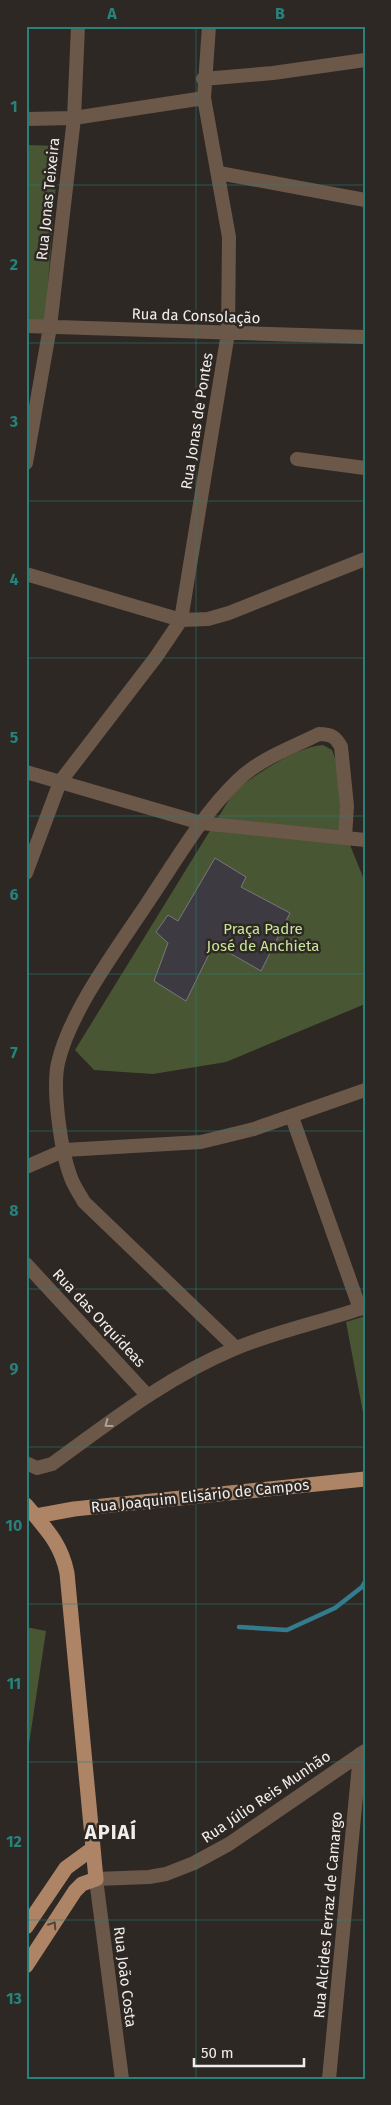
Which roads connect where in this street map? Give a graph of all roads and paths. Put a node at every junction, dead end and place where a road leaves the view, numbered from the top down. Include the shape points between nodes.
1 (78, 26) edge
2 (208, 26) edge
3 (365, 60) edge
4 (204, 79) junction
5 (204, 98) junction
6 (74, 118) junction
7 (26, 120) edge
8 (219, 173) junction
9 (365, 200) edge
10 (26, 326) edge
11 (50, 328) junction
12 (228, 332) junction
13 (365, 338) edge
14 (296, 459) dead end
15 (26, 463) edge
16 (365, 468) edge
17 (365, 559) edge
18 (26, 574) edge
19 (181, 620) junction
20 (26, 772) edge
21 (60, 782) junction
22 (201, 823) junction
23 (345, 837) junction
24 (365, 840) edge
25 (26, 873) edge
26 (365, 1090) edge
27 (292, 1116) junction
28 (65, 1150) junction
29 (26, 1167) edge
30 (26, 1264) edge
31 (362, 1308) edge
32 (236, 1348) junction
33 (147, 1395) junction
34 (26, 1463) edge
35 (365, 1479) edge
36 (31, 1511) edge
37 (362, 1753) edge
38 (92, 1849) junction
39 (96, 1879) junction
40 (26, 1927) edge
41 (26, 1966) edge
42 (122, 2079) edge
43 (328, 2079) edge

1 - 6 street, Rua Jonas Teixeira
2 - 4 street, Rua Jonas de Pontes
3 - 4 street via 272,74
4 - 5 street, Rua Jonas de Pontes
5 - 6 street
5 - 8 street, Rua Jonas de Pontes
6 - 7 street
6 - 11 street, Rua Jonas Teixeira
8 - 9 street
8 - 12 street, Rua Jonas de Pontes via 229,237
10 - 11 street, Rua da Consolação
11 - 12 street, Rua da Consolação
11 - 15 street, Rua Jonas Teixeira
12 - 13 street, Rua da Consolação
12 - 19 street, Rua Jonas de Pontes
14 - 16 street
17 - 19 street via 229,613 208,619
18 - 19 street
19 - 21 street, Rua Jonas de Pontes
20 - 21 street
21 - 22 street
21 - 25 street, Rua Jonas de Pontes
22 - 23 street
22 - 23 street via 237,780 257,765 319,734 329,734 341,747 347,806
22 - 28 street via 104,969 68,1032 58,1065 57,1102
23 - 24 street
26 - 27 street
27 - 28 street via 201,1142
27 - 31 street
28 - 29 street
28 - 32 street via 70,1175 84,1202
30 - 33 street, Rua das Orquídeas
31 - 32 street
32 - 33 street
33 -> 34 street via 52,1464 37,1468
35 - 36 main road, Rua Joaquim Elisário de Campos
36 - 38 main road via 57,1541 64,1557
37 - 39 street, Rua Júlio Reis Munhão via 229,1844 194,1863 149,1877
37 - 43 street, Rua Alcides Ferraz de Camargo
38 - 39 main road
38 - 40 main road via 66,1868
41 -> 39 main road via 74,1891
39 - 42 street, Rua João Costa

